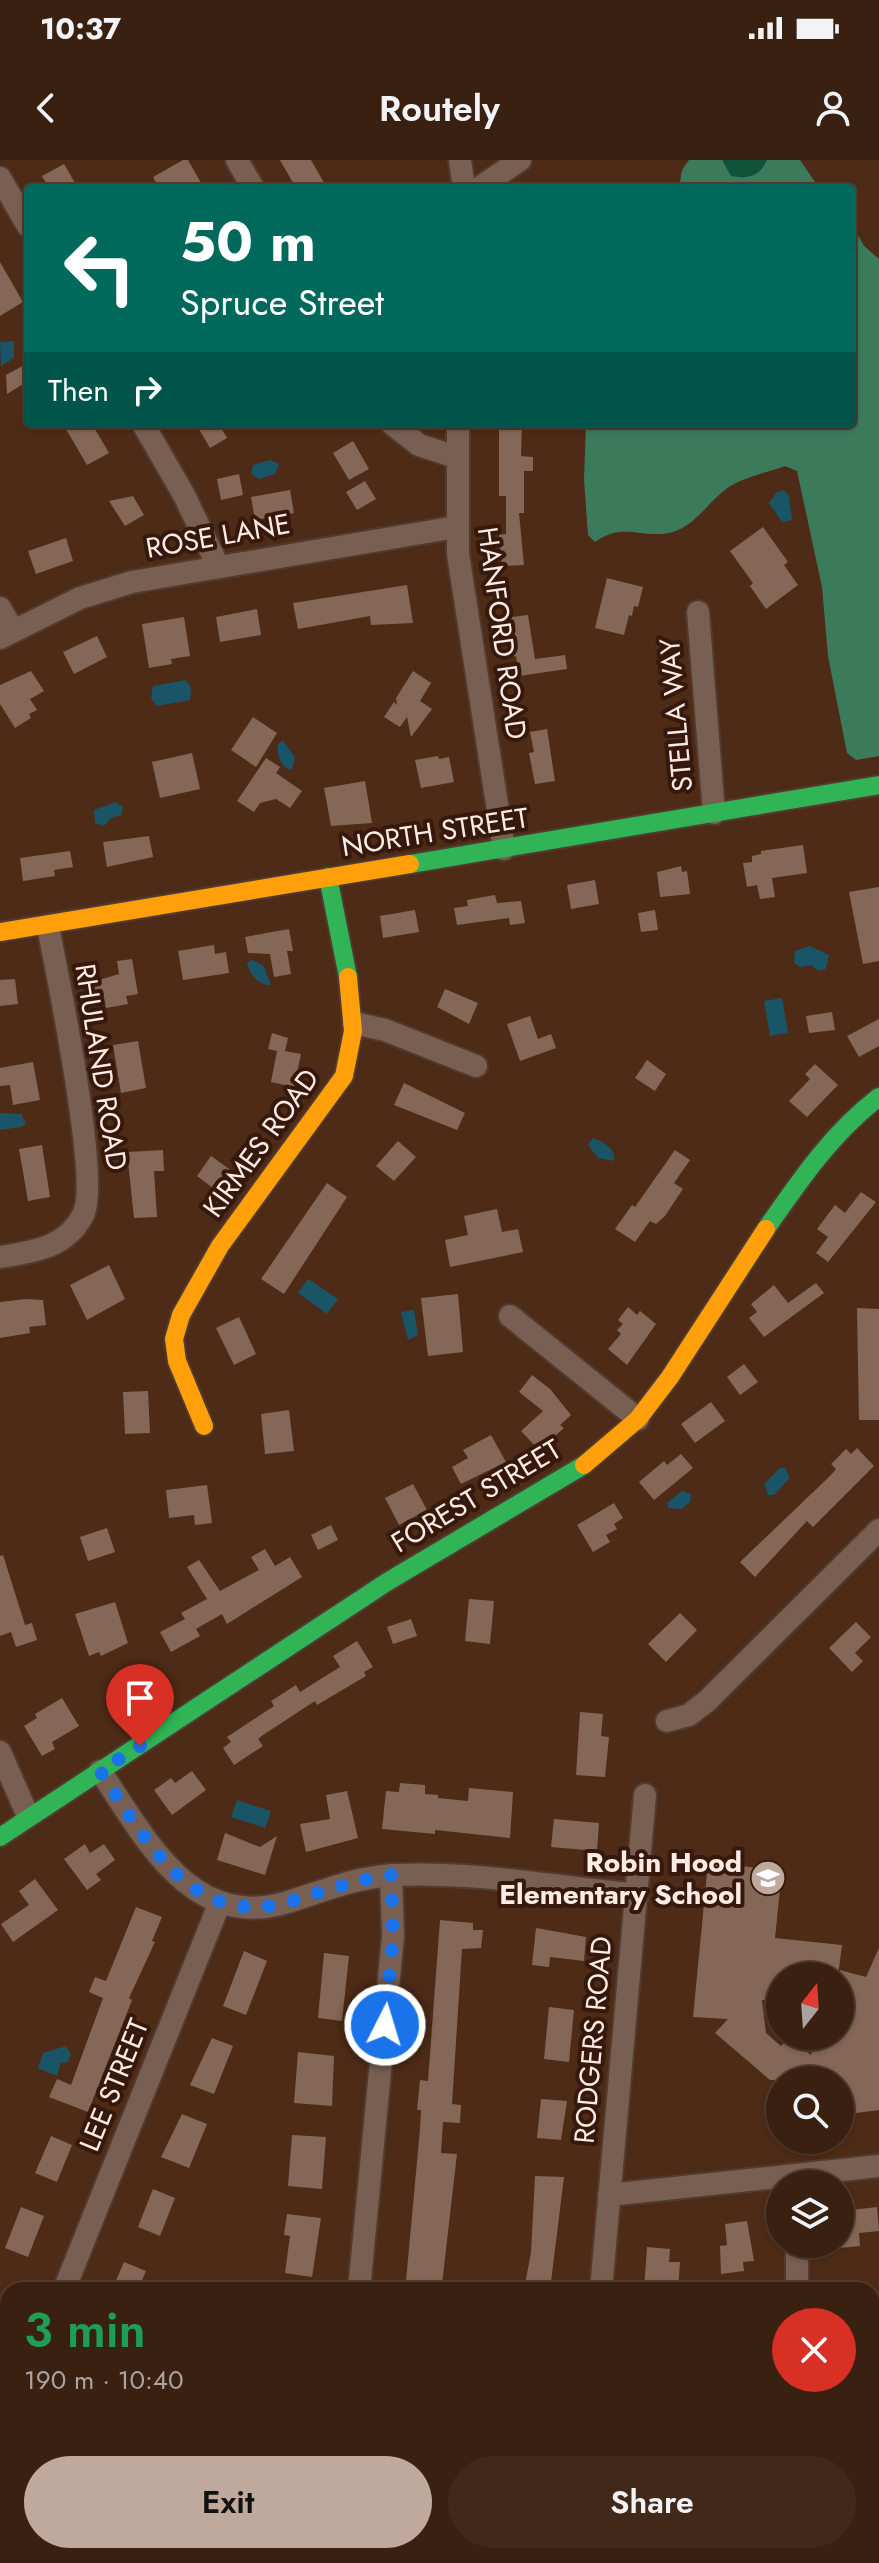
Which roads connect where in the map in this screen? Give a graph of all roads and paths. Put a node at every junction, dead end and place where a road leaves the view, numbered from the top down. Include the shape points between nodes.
1 (237, 160) edge
2 (460, 160) edge
3 (520, 160) edge
4 (0, 178) edge
5 (251, 184) edge
6 (463, 184) edge
7 (485, 184) edge
8 (24, 219) edge
9 (145, 428) edge
10 (397, 428) edge
11 (458, 428) edge
12 (456, 457) junction
13 (456, 527) junction
14 (218, 566) junction
15 (0, 608) edge
16 (698, 612) dead end
17 (6, 634) edge
18 (879, 785) edge
19 (714, 813) junction
20 (504, 849) junction
21 (328, 877) junction
22 (48, 926) junction
23 (0, 932) edge
24 (354, 1023) junction
25 (476, 1066) dead end
26 (879, 1097) edge
27 (0, 1257) edge
28 (510, 1316) dead end
29 (638, 1419) junction
30 (204, 1426) dead end
31 (879, 1530) edge
32 (667, 1721) dead end
33 (0, 1752) edge
34 (100, 1771) junction
35 (645, 1795) dead end
36 (28, 1816) junction
37 (0, 1837) edge
38 (391, 1875) junction
39 (637, 1895) junction
40 (220, 1902) junction
41 (879, 2166) edge
42 (854, 2170) edge
43 (766, 2182) edge
44 (609, 2195) junction
45 (797, 2258) edge
46 (67, 2282) edge
47 (360, 2282) edge
48 (602, 2282) edge
49 (797, 2282) edge

1 - 5 street
2 - 6 street
3 - 7 street
4 - 8 street
9 - 14 street
10 - 12 street via 414,443
11 - 12 street, HANFORD ROAD
12 - 13 street, HANFORD ROAD
13 - 14 street, ROSE LANE
13 - 20 street, HANFORD ROAD via 477,696
14 - 17 street, ROSE LANE via 120,585
15 - 17 street
16 - 19 street, STELLA WAY
18 - 19 street, NORTH STREET
19 - 20 street, NORTH STREET
20 - 21 street, NORTH STREET
21 - 22 street, NORTH STREET
21 - 24 street, KIRMES ROAD
22 - 23 street, NORTH STREET
22 - 27 street, RHULAND ROAD via 88,1158 89,1197 79,1223 62,1239 39,1251
24 - 25 street
24 - 30 street, KIRMES ROAD via 353,1051 344,1076 229,1235 178,1322 176,1358
26 - 29 street, FOREST STREET via 834,1137 787,1197
28 - 29 street
29 - 34 street, FOREST STREET via 575,1472 387,1582
31 - 32 street via 700,1708
33 - 36 street
34 - 36 street, FOREST STREET
34 - 40 street via 175,1876
35 - 39 street, RODGERS ROAD
36 - 37 street, FOREST STREET
38 - 39 street
38 - 40 street via 344,1883 275,1905
38 - 47 street via 393,1936
39 - 44 street, RODGERS ROAD
40 - 46 street, LEE STREET
41 - 42 street
43 - 44 street
44 - 48 street, RODGERS ROAD
45 - 49 street

